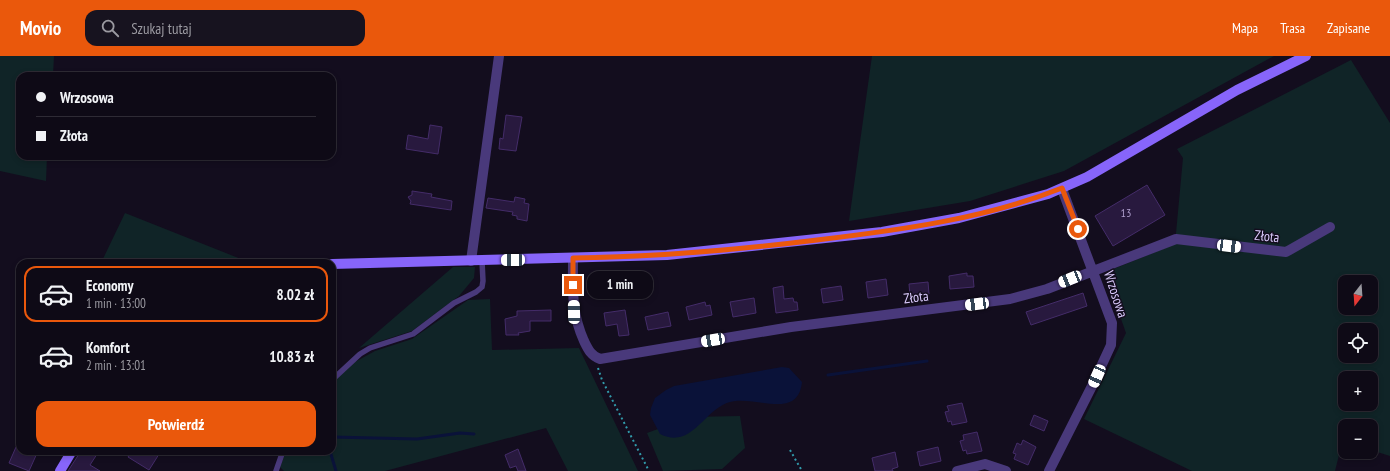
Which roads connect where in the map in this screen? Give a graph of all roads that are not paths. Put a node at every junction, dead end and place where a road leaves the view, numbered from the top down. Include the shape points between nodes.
1 (499, 56) edge
2 (1306, 56) edge
3 (1062, 188) junction
4 (1330, 227) dead end
5 (573, 258) junction
6 (471, 261) junction
7 (482, 261) junction
8 (336, 264) edge
9 (1093, 270) junction
10 (336, 376) edge
11 (70, 455) edge
12 (282, 455) edge
13 (60, 471) edge
14 (276, 471) edge
15 (957, 471) edge
16 (1006, 471) edge
17 (1049, 471) edge

1 - 6 street
2 - 3 street via 1243,87 1118,160
3 - 5 street via 1022,202 959,218 882,232 680,254
3 - 9 street, Wrzosowa
4 - 9 street, Złota via 1286,252 1176,239
5 - 7 street
5 - 9 street, Złota via 574,312 577,325 588,350 594,357 605,358 791,327 1010,299 1047,289
6 - 7 street
6 - 8 street
7 - 10 lane via 482,287 476,292 454,303 414,334 370,348 360,354
9 - 17 street, Wrzosowa via 1112,323 1111,345
11 - 13 street
12 - 14 lane
15 - 16 street via 986,464

